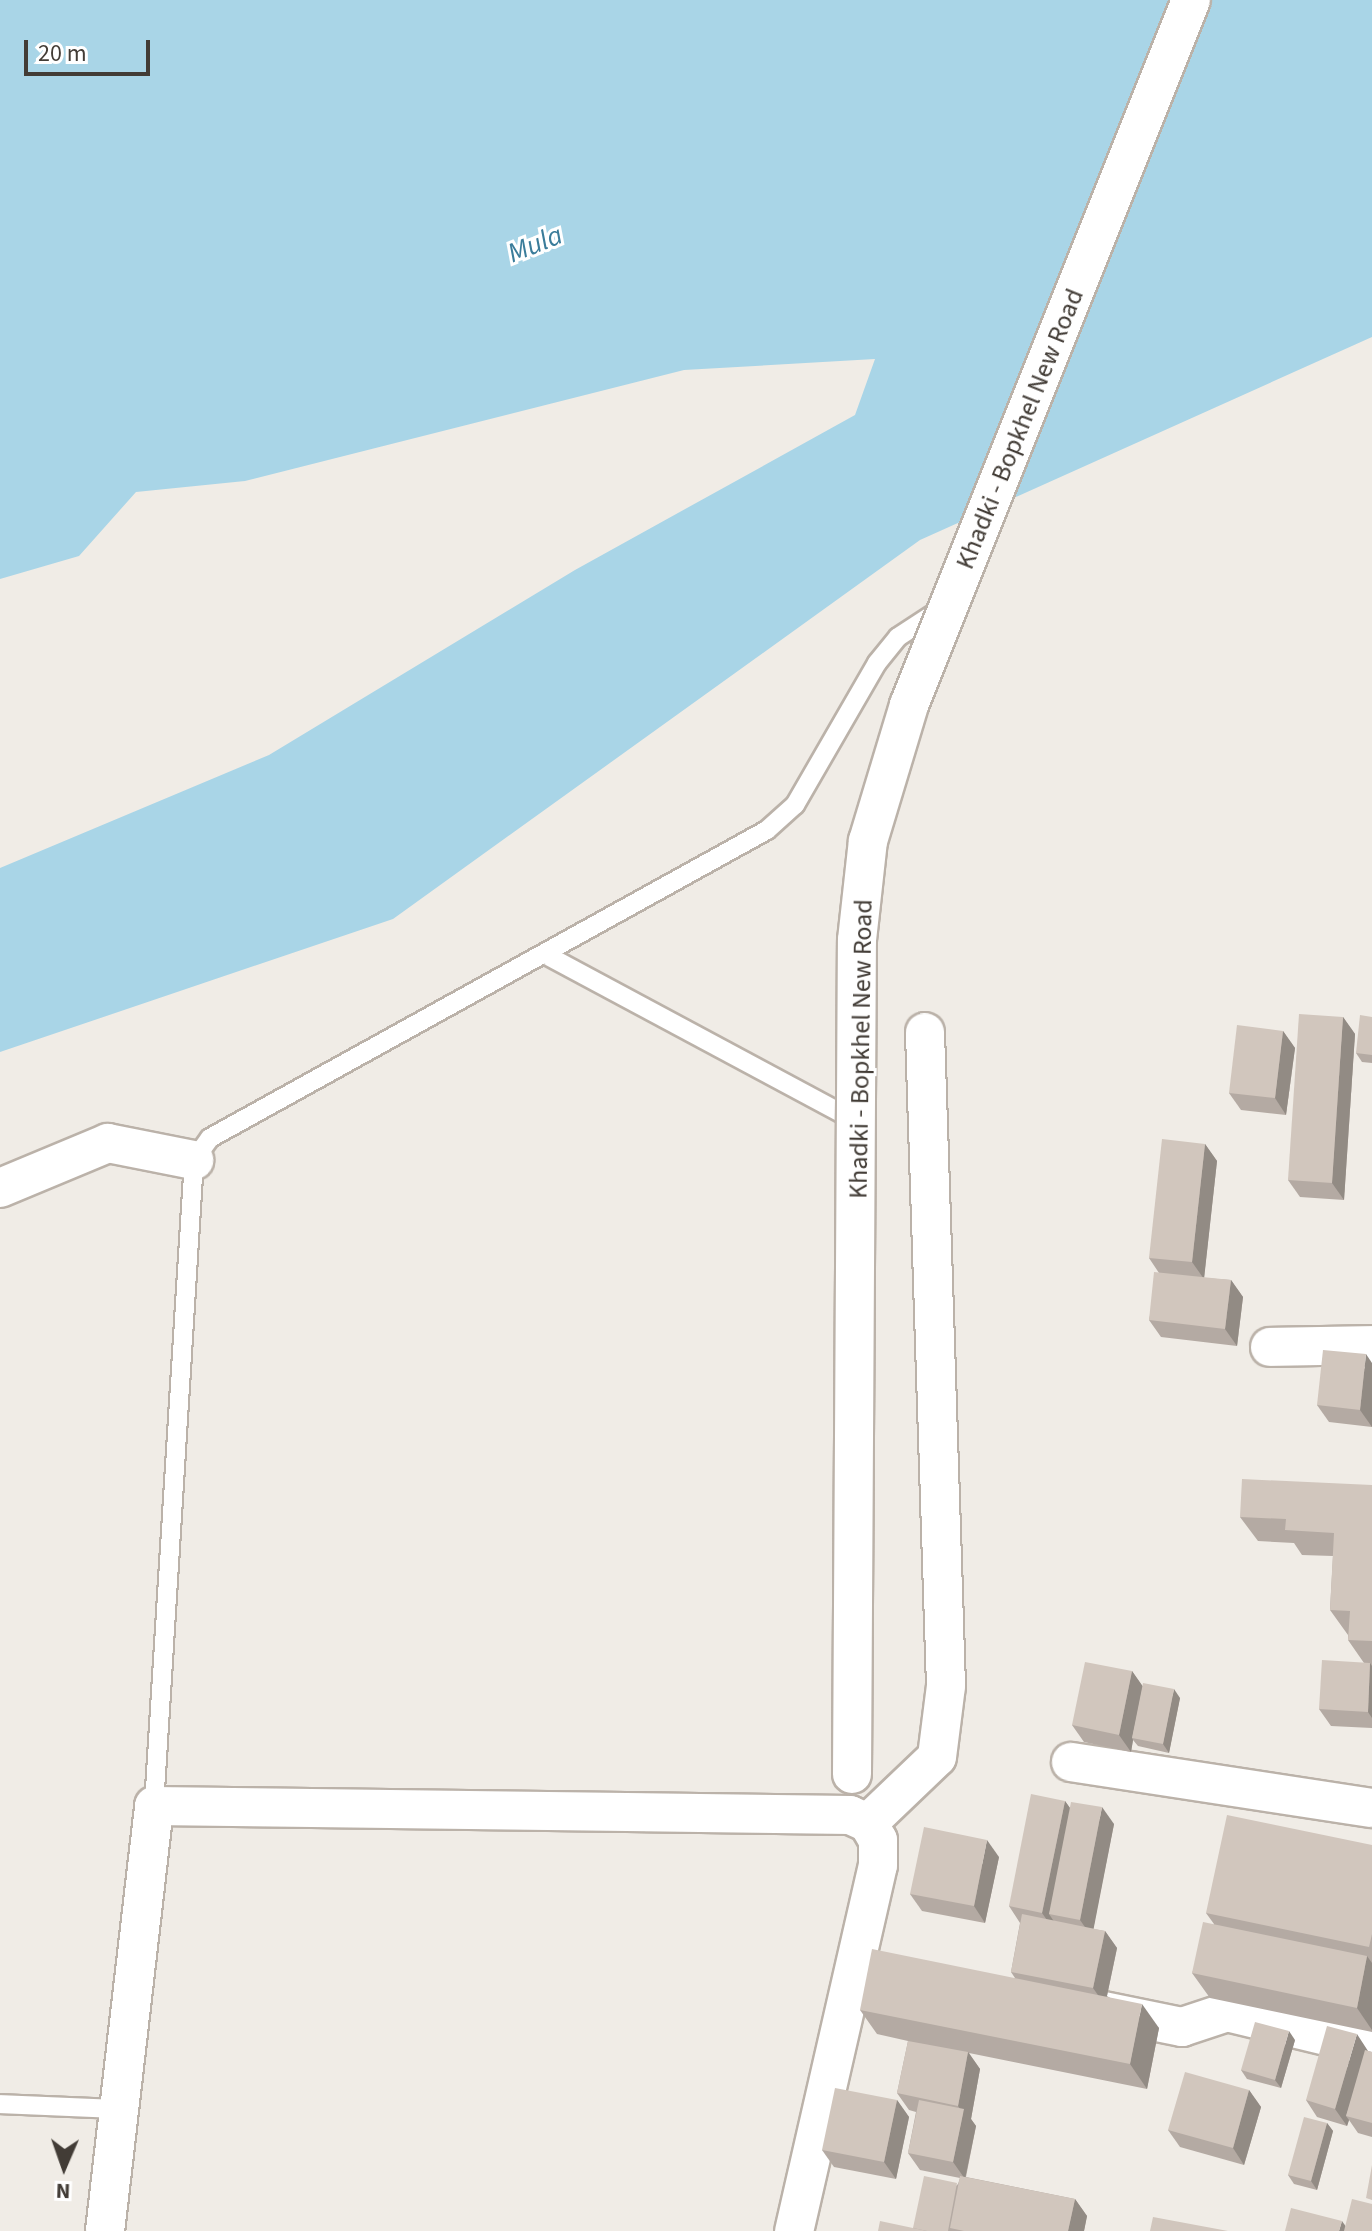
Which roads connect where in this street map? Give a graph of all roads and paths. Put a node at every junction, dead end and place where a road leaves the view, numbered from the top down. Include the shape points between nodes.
1 (1191, 0) edge
2 (950, 603) junction
3 (550, 957) junction
4 (925, 1032) dead end
5 (865, 1126) dead end
6 (194, 1160) junction
7 (0, 1188) edge
8 (1372, 1345) edge
9 (1270, 1347) dead end
10 (1071, 1762) dead end
11 (154, 1806) junction
12 (1372, 1808) edge
13 (859, 1819) junction
14 (1073, 2004) edge
15 (1372, 2047) edge
16 (0, 2104) edge
17 (120, 2109) junction
18 (105, 2231) edge
19 (794, 2231) edge

1 - 2 street, Khadki - Bopkhel New Road, bridge
2 - 3 lane via 898,637 877,663 795,805 767,830
2 - 13 street, Khadki - Bopkhel New Road, bridge via 868,841 857,940 852,1774
3 - 5 lane
3 - 6 lane via 210,1138
4 - 13 street via 946,1686 937,1757
6 - 7 street via 108,1143
6 - 11 lane
8 - 9 street
10 - 12 street
11 - 13 street
11 - 17 street
13 - 19 street, Khadki - Bopkhel New Road via 878,1840 872,1963
14 - 15 street via 1182,2027 1227,2012
16 - 17 lane
17 - 18 street

